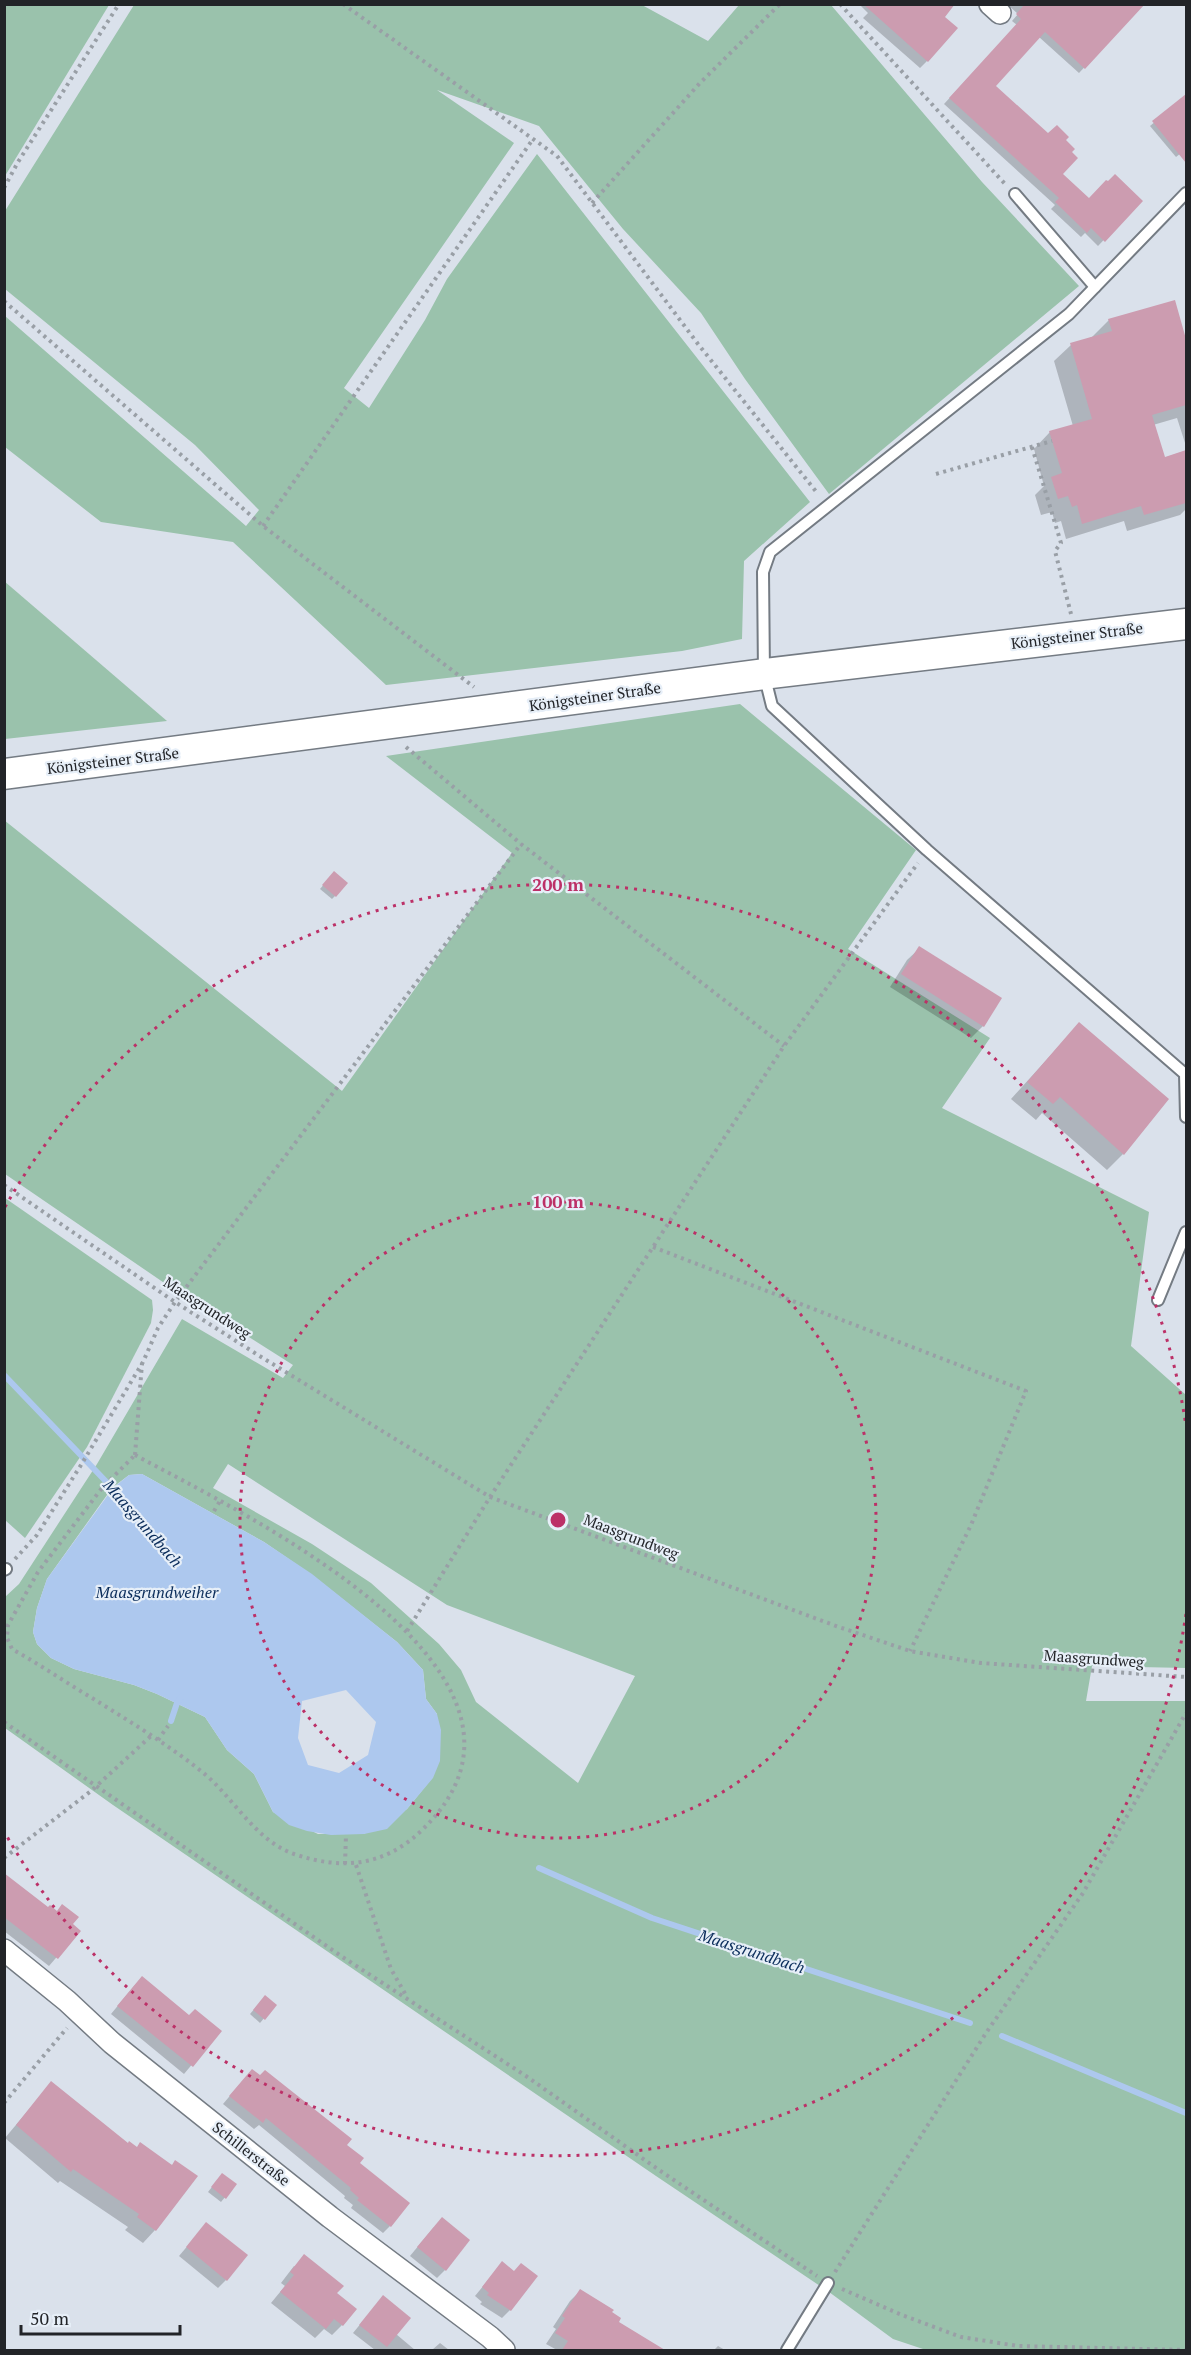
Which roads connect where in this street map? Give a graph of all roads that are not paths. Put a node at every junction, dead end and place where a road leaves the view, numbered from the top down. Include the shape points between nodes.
1 (1186, 193) edge
2 (1015, 194) road end
3 (1095, 287) junction
4 (1186, 624) edge
5 (764, 674) junction
6 (4, 774) edge
7 (1186, 1117) edge
8 (1186, 1232) edge
9 (1158, 1300) dead end
10 (6, 1955) edge
11 (828, 2283) road end
12 (504, 2350) edge
13 (787, 2350) edge

1 - 3 lane
2 - 3 lane
3 - 5 lane via 1069,314 1000,371 770,552 763,572
4 - 5 main road, Königsteiner Straße
5 - 6 main road, Königsteiner Straße
5 - 7 lane via 772,706 927,850 1185,1074
8 - 9 lane
10 - 12 street, Schillerstraße via 330,2217
11 - 13 lane

